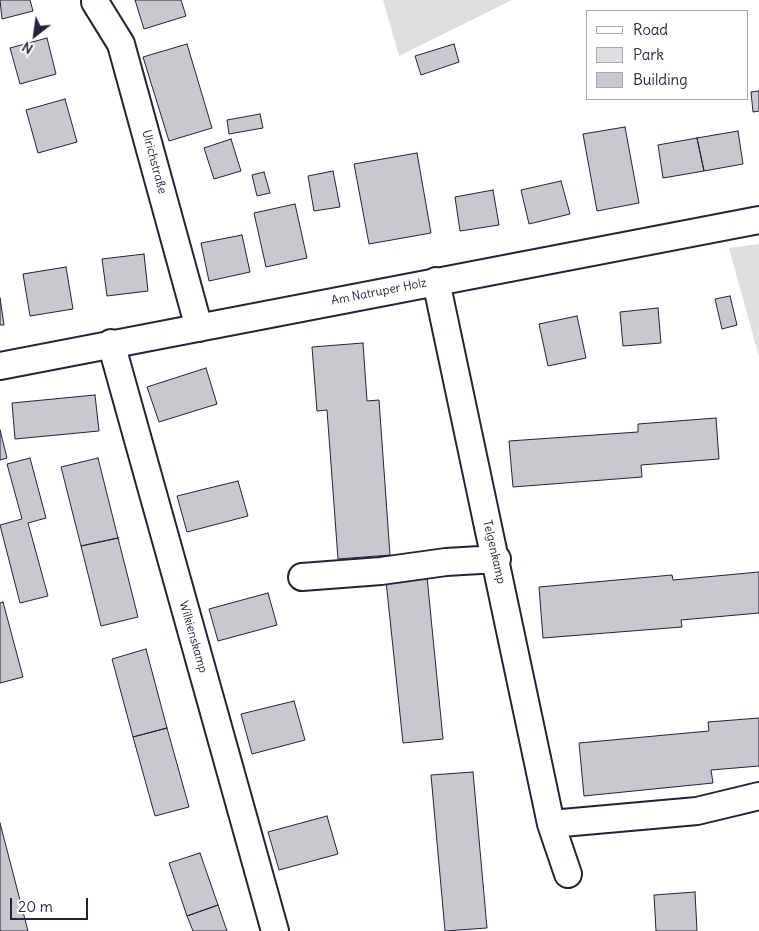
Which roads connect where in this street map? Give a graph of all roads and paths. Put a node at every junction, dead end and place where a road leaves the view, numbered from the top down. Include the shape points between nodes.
1 (95, 2) dead end
2 (759, 220) edge
3 (436, 280) junction
4 (199, 328) junction
5 (111, 344) junction
6 (0, 366) edge
7 (496, 559) junction
8 (302, 577) dead end
9 (759, 796) edge
10 (551, 824) junction
11 (568, 874) dead end
12 (275, 931) edge

1 - 4 street, Ulrichstraße via 122,44
2 - 3 street, Am Natruper Holz
3 - 4 street, Am Natruper Holz
3 - 7 street, Telgenkamp
4 - 5 street, Am Natruper Holz
5 - 6 street, Am Natruper Holz
5 - 12 street, Wilkienskamp
7 - 8 street
7 - 10 street, Telgenkamp
9 - 10 street via 698,810
10 - 11 street, Telgenkamp

